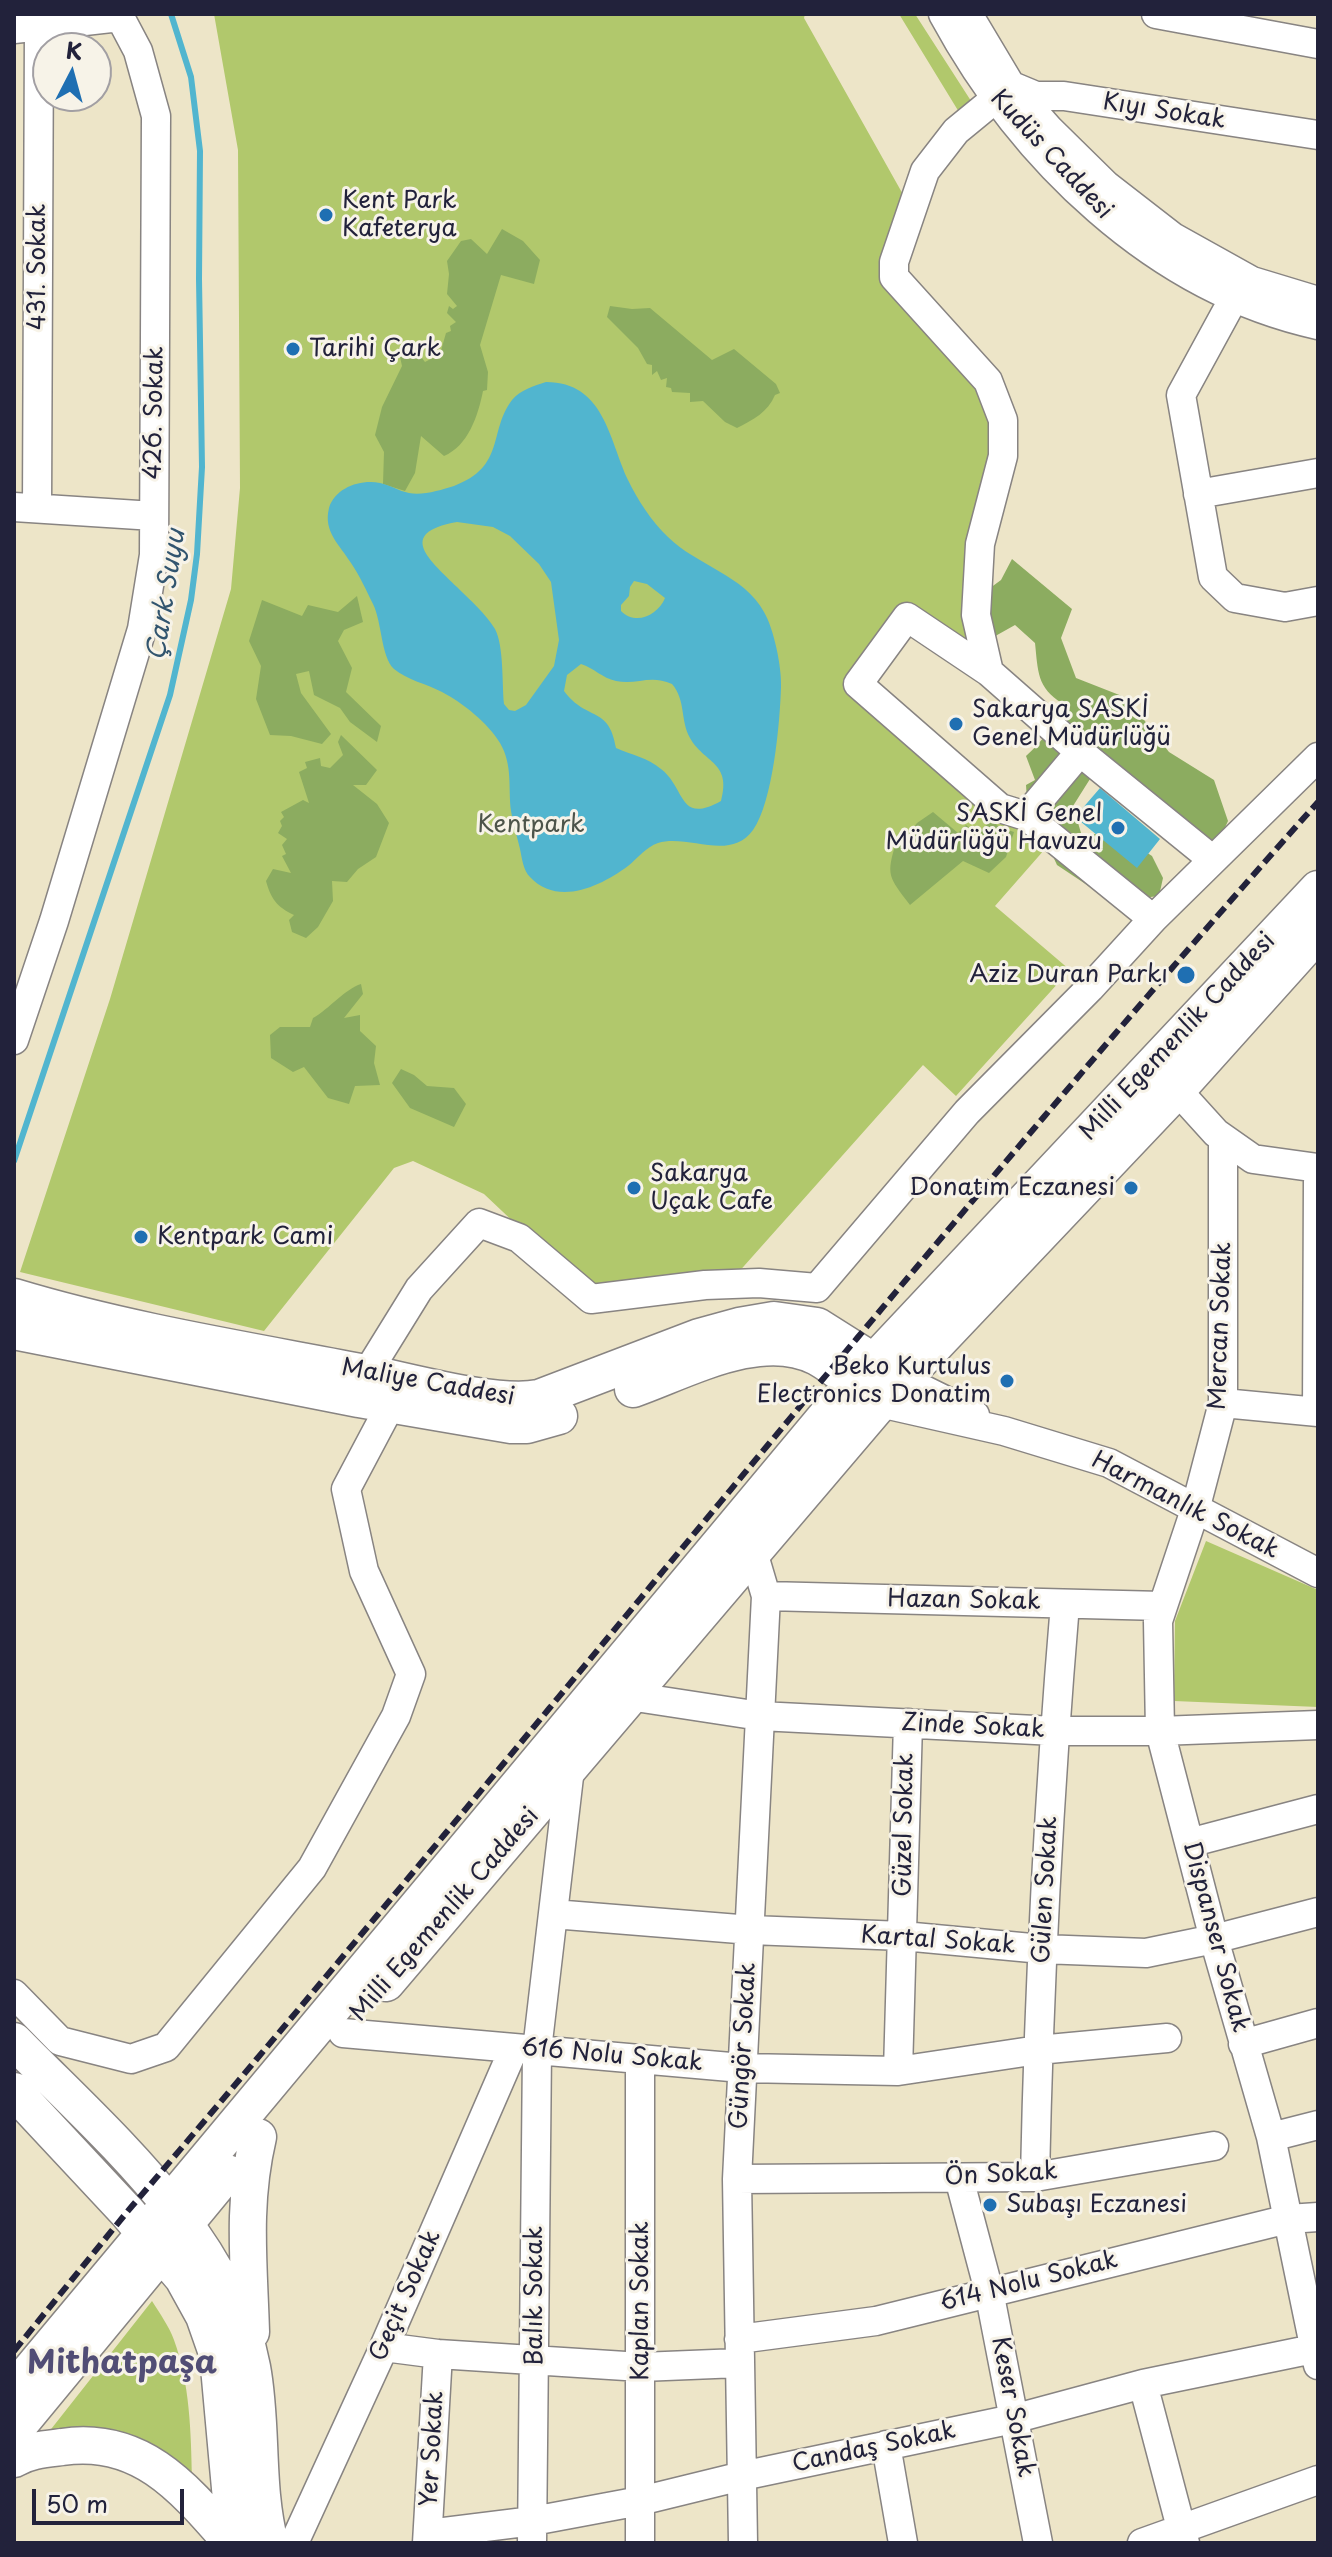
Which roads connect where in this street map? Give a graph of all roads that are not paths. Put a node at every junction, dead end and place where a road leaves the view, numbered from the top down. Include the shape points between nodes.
1 (943, 14) edge
2 (968, 14) edge
3 (1156, 14) edge
4 (118, 16) edge
5 (27, 27) edge
6 (1318, 44) edge
7 (1003, 93) junction
8 (1318, 135) edge
9 (1235, 296) junction
10 (1318, 301) edge
11 (1318, 325) edge
12 (1318, 473) edge
13 (1198, 494) junction
14 (25, 507) edge
15 (154, 516) junction
16 (1318, 601) edge
17 (989, 672) junction
18 (1080, 752) junction
19 (1318, 757) edge
20 (1026, 816) junction
21 (1213, 860) junction
22 (1318, 889) edge
23 (1153, 919) junction
24 (1318, 933) edge
25 (14, 1040) edge
26 (1177, 1090) junction
27 (1223, 1138) junction
28 (1315, 1166) edge
29 (17, 1309) edge
30 (367, 1373) junction
31 (877, 1382) junction
32 (397, 1393) junction
33 (1223, 1403) junction
34 (1317, 1412) edge
35 (1195, 1510) junction
36 (753, 1552) junction
37 (1318, 1573) edge
38 (766, 1596) junction
39 (1065, 1604) junction
40 (1162, 1606) junction
41 (629, 1696) junction
42 (760, 1716) junction
43 (908, 1723) junction
44 (1318, 1725) edge
45 (1055, 1731) junction
46 (1160, 1731) junction
47 (570, 1768) junction
48 (1318, 1809) edge
49 (1189, 1843) junction
50 (1318, 1912) edge
51 (553, 1914) junction
52 (751, 1930) junction
53 (903, 1936) junction
54 (1214, 1939) junction
55 (1042, 1949) junction
56 (14, 1994) edge
57 (1318, 2023) edge
58 (343, 2033) junction
59 (1167, 2038) dead end
60 (14, 2041) edge
61 (1243, 2044) junction
62 (526, 2049) junction
63 (1038, 2050) junction
64 (640, 2059) junction
65 (742, 2068) junction
66 (898, 2071) junction
67 (14, 2091) edge
68 (1318, 2125) edge
69 (258, 2137) junction
70 (1271, 2137) junction
71 (1214, 2146) dead end
72 (1035, 2177) junction
73 (959, 2178) junction
74 (737, 2179) junction
75 (176, 2214) junction
76 (1318, 2217) edge
77 (1288, 2219) junction
78 (152, 2243) junction
79 (989, 2291) junction
80 (384, 2347) junction
81 (739, 2351) junction
82 (438, 2354) junction
83 (1317, 2354) edge
84 (535, 2361) junction
85 (252, 2365) junction
86 (641, 2367) junction
87 (1143, 2384) junction
88 (14, 2390) edge
89 (1013, 2419) junction
90 (14, 2431) edge
91 (886, 2445) junction
92 (14, 2459) edge
93 (742, 2476) junction
94 (1318, 2480) edge
95 (640, 2501) junction
96 (532, 2532) edge
97 (1183, 2536) edge
98 (427, 2538) edge
99 (234, 2543) edge
100 (270, 2543) edge
101 (294, 2543) edge
102 (640, 2543) edge
103 (743, 2543) edge
104 (903, 2543) edge
105 (1038, 2543) edge
106 (1142, 2543) edge

1 - 7 street, Kudüs Caddesi
2 - 7 street, Kudüs Caddesi
3 - 6 street
4 - 5 street
4 - 15 street, 426. Sokak via 138,51 156,116
5 - 14 street, 431. Sokak
7 - 8 street, Kıyı Sokak via 1064,96
7 - 9 street, Kudüs Caddesi via 1065,178 1122,231
7 - 10 street, Kudüs Caddesi via 1173,237 1252,281
7 - 17 street via 956,131 925,171 894,262 894,277 988,381 1003,420 1003,456 980,544 976,615
9 - 11 street, Kudüs Caddesi
9 - 13 street via 1181,395
12 - 13 street
13 - 16 street via 1213,577 1235,598 1285,607
14 - 15 street
15 - 25 street, 426. Sokak via 154,555 142,629
17 - 18 street
17 - 20 street via 907,617 858,684 1000,808
18 - 20 street
18 - 21 street
19 - 21 street
20 - 23 street
21 - 23 street
22 - 31 main road, Milli Egemenlik Caddesi
23 - 30 street via 967,1112 817,1288 705,1285 591,1299 519,1238 479,1223 419,1289
24 - 26 main road, Milli Egemenlik Caddesi
26 - 27 street
26 - 31 main road, Milli Egemenlik Caddesi
27 - 28 street via 1253,1159
27 - 33 street, Mercan Sokak
28 - 34 street
29 - 30 main road, Maliye Caddesi via 117,1323
29 - 32 main road, Maliye Caddesi
30 - 32 main road, Maliye Caddesi
31 - 32 main road, Maliye Caddesi via 772,1345 736,1352 527,1425
31 - 35 street, Harmanlık Sokak via 1004,1431 1109,1463
31 - 36 main road, Milli Egemenlik Caddesi
31 - 75 main road, Milli Egemenlik Caddesi
32 - 56 street via 346,1489 364,1571 411,1674 396,1716 312,1868 166,2047 131,2059 60,2041
33 - 34 street
33 - 35 street, Mercan Sokak
35 - 37 street, Harmanlık Sokak
35 - 40 street, Dispanser Sokak
36 - 38 street, Güngör Sokak
36 - 41 main road, Milli Egemenlik Caddesi
38 - 39 street, Hazan Sokak
38 - 42 street, Güngör Sokak
39 - 40 street, Hazan Sokak
39 - 45 street, Gülen Sokak
40 - 46 street, Dispanser Sokak
41 - 42 street, Zinde Sokak
41 - 47 main road, Milli Egemenlik Caddesi
42 - 43 street, Zinde Sokak
42 - 52 street, Güngör Sokak
43 - 45 street, Zinde Sokak
43 - 53 street, Güzel Sokak
44 - 46 street, Zinde Sokak
45 - 46 street, Zinde Sokak
45 - 55 street, Gülen Sokak
46 - 49 street, Dispanser Sokak
47 - 51 street, Geçit Sokak
47 - 58 main road, Milli Egemenlik Caddesi
48 - 49 street
49 - 54 street, Dispanser Sokak
50 - 54 street, Kartal Sokak
51 - 52 street, Kartal Sokak
51 - 62 street, Geçit Sokak
52 - 53 street, Kartal Sokak
52 - 65 street, Güngör Sokak
53 - 55 street, Kartal Sokak
53 - 66 street, Güzel Sokak
54 - 55 street, Kartal Sokak via 1146,1953
54 - 61 street, Dispanser Sokak
55 - 63 street, Gülen Sokak
57 - 61 street
58 - 62 street, 616 Nolu Sokak
58 - 69 main road, Milli Egemenlik Caddesi
59 - 63 street, 616 Nolu Sokak
60 - 75 main road
61 - 70 street, Dispanser Sokak
62 - 64 street, 616 Nolu Sokak
62 - 80 street, Geçit Sokak
62 - 84 street, Balık Sokak
63 - 66 street, 616 Nolu Sokak
63 - 72 street, Gülen Sokak
64 - 65 street, 616 Nolu Sokak
64 - 86 street, Kaplan Sokak
65 - 66 street, 616 Nolu Sokak
65 - 74 street, Güngör Sokak
67 - 78 main road
68 - 70 street
69 - 75 main road, Milli Egemenlik Caddesi
69 - 85 main road via 246,2220
70 - 77 street, Dispanser Sokak
71 - 72 street, Ön Sokak
72 - 73 street, Ön Sokak
73 - 74 street, Ön Sokak
73 - 79 street, Keser Sokak
74 - 81 street, Güngör Sokak
75 - 78 main road, Milli Egemenlik Caddesi
75 - 85 main road via 205,2252 232,2305
76 - 77 street, 614 Nolu Sokak
77 - 79 street, 614 Nolu Sokak
77 - 83 street, Dispanser Sokak
78 - 88 main road, Milli Egemenlik Caddesi
78 - 90 main road, Milli Egemenlik Caddesi
78 - 99 main road via 183,2278 218,2356
79 - 81 street, 614 Nolu Sokak
79 - 89 street, Keser Sokak
80 - 82 street, 614 Nolu Sokak
80 - 101 street, Geçit Sokak
81 - 86 street, 614 Nolu Sokak
81 - 93 street, Güngör Sokak
82 - 84 street, 614 Nolu Sokak
82 - 98 street, Yer Sokak
83 - 87 street, Candaş Sokak
84 - 86 street, 614 Nolu Sokak
84 - 96 street, Balık Sokak
85 - 100 main road
86 - 95 street, Kaplan Sokak
87 - 89 street, Candaş Sokak
87 - 97 street
89 - 91 street, Candaş Sokak
89 - 105 street, Keser Sokak
91 - 93 street, Candaş Sokak
91 - 104 street
92 - 99 main road via 26,2452 76,2445 116,2447 158,2467
93 - 95 street, Candaş Sokak
93 - 103 street, Güngör Sokak
94 - 97 street
95 - 96 street, Candaş Sokak
95 - 102 street, Kaplan Sokak
96 - 98 street, Candaş Sokak
97 - 106 street

